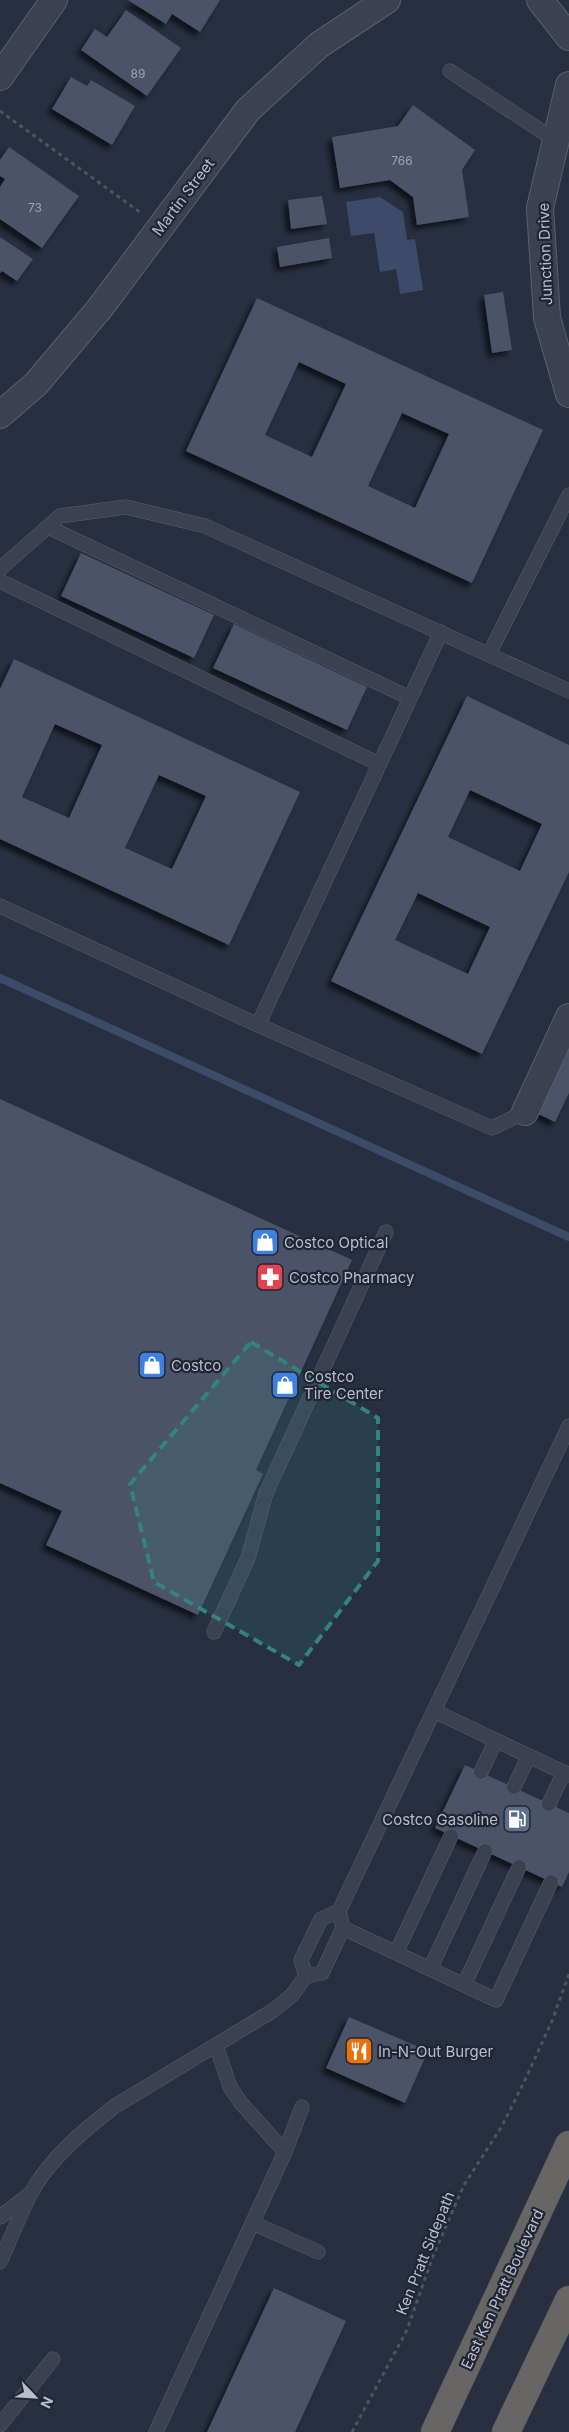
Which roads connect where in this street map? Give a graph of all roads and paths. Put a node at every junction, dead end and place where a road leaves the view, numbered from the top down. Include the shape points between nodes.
1 (54, 0) edge
2 (387, 0) edge
3 (540, 0) edge
4 (569, 37) edge
5 (450, 72) dead end
6 (0, 77) edge
7 (569, 85) edge
8 (0, 111) edge
9 (555, 140) junction
10 (142, 213) dead end
11 (569, 394) edge
12 (0, 415) edge
13 (569, 496) edge
14 (48, 527) junction
15 (0, 569) edge
16 (0, 580) edge
17 (441, 632) junction
18 (490, 654) junction
19 (569, 691) edge
20 (410, 698) junction
21 (379, 764) junction
22 (0, 906) edge
23 (569, 1017) edge
24 (258, 1025) junction
25 (525, 1112) joint
26 (386, 1232) dead end
27 (569, 1426) edge
28 (214, 1632) dead end
29 (434, 1711) junction
30 (496, 1740) junction
31 (529, 1756) junction
32 (481, 1772) dead end
33 (566, 1774) edge
34 (514, 1787) dead end
35 (549, 1804) dead end
36 (451, 1836) dead end
37 (485, 1851) dead end
38 (519, 1867) dead end
39 (551, 1882) dead end
40 (340, 1911) junction
41 (343, 1928) junction
42 (396, 1953) junction
43 (430, 1969) junction
44 (569, 1974) edge
45 (306, 1976) junction
46 (464, 1985) junction
47 (216, 2045) junction
48 (302, 2107) dead end
49 (569, 2145) edge
50 (285, 2152) junction
51 (31, 2194) junction
52 (0, 2217) edge
53 (253, 2223) junction
54 (318, 2252) dead end
55 (0, 2262) edge
56 (569, 2300) edge
57 (53, 2359) dead end
58 (0, 2425) edge
59 (156, 2432) edge
60 (352, 2432) edge
61 (435, 2432) edge
62 (506, 2432) edge

1 - 6 street
2 - 12 street, Martin Street via 319,45 248,110 100,308 36,384
3 - 4 street
5 - 9 lane
7 - 9 street, Junction Drive
8 - 10 path
9 - 11 street, Junction Drive via 540,208 547,318
13 - 18 lane
14 - 15 lane
14 - 17 lane via 60,516 126,507 205,526
14 - 20 lane
16 - 21 lane
17 - 18 lane
17 - 20 lane
18 - 19 lane
20 - 21 lane
21 - 24 lane
22 - 24 lane
23 - 25 street
24 - 25 lane via 492,1128
26 - 28 lane via 266,1493 248,1558
27 - 29 lane
29 - 30 lane
29 - 40 lane
30 - 31 lane
30 - 32 lane
31 - 33 lane
31 - 34 lane
33 - 35 lane
36 - 42 lane
37 - 43 lane
38 - 46 lane
39 - 46 lane via 496,2000
40 - 41 lane
40 - 45 lane via 321,1919 301,1960
41 - 42 lane
41 - 45 lane via 322,1973
42 - 43 lane
43 - 46 lane
44 - 60 path, Ken Pratt Sidepath via 552,2022 526,2078 502,2126 464,2184 406,2330
45 - 47 lane via 292,1995 274,2010
47 - 50 lane via 230,2086
47 - 51 lane via 115,2106 95,2122 48,2169
48 - 50 lane
49 - 61 highway, East Ken Pratt Boulevard
50 - 53 lane
51 - 52 lane
51 - 55 lane
53 - 54 lane
53 - 59 lane
56 - 62 highway
57 - 58 lane

